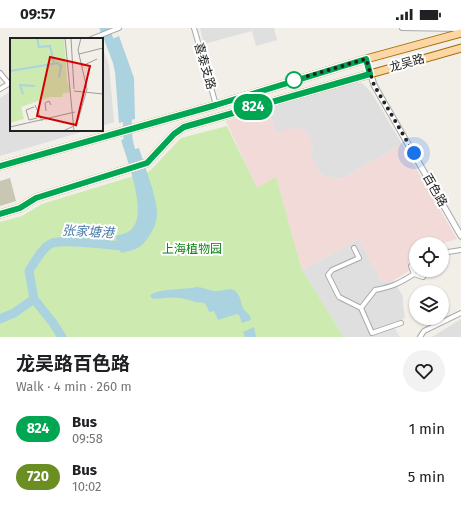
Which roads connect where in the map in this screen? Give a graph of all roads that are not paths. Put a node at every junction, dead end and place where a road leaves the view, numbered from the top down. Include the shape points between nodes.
1 (119, 28) edge
2 (194, 28) edge
3 (402, 28) edge
4 (461, 29) edge
5 (461, 33) edge
6 (93, 38) edge
7 (461, 48) edge
8 (366, 59) junction
9 (0, 73) edge
10 (370, 74) junction
11 (10, 83) edge
12 (0, 89) edge
13 (216, 105) junction
14 (0, 166) edge
15 (0, 214) edge
16 (461, 236) edge
17 (354, 248) dead end
18 (461, 250) edge
19 (449, 252) edge
20 (409, 277) edge
21 (361, 308) junction
22 (461, 312) edge
23 (401, 323) dead end
24 (420, 337) edge

1 - 6 street
2 - 13 street, 喜泰支路
3 - 4 street
5 - 8 main road, 龙吴路
7 - 10 main road, 龙吴路
8 - 10 street, 百色路
8 - 13 main road, 龙吴路
9 - 11 street
10 - 15 main road, 龙吴路 via 184,127 147,163 36,198 20,208
10 - 16 street, 百色路
11 - 12 street
13 - 14 main road, 龙吴路
17 - 21 street via 359,258 332,270 328,275 338,297
18 - 19 street
20 - 21 street via 398,284 375,290
21 - 23 street via 372,333
22 - 24 street via 424,331

